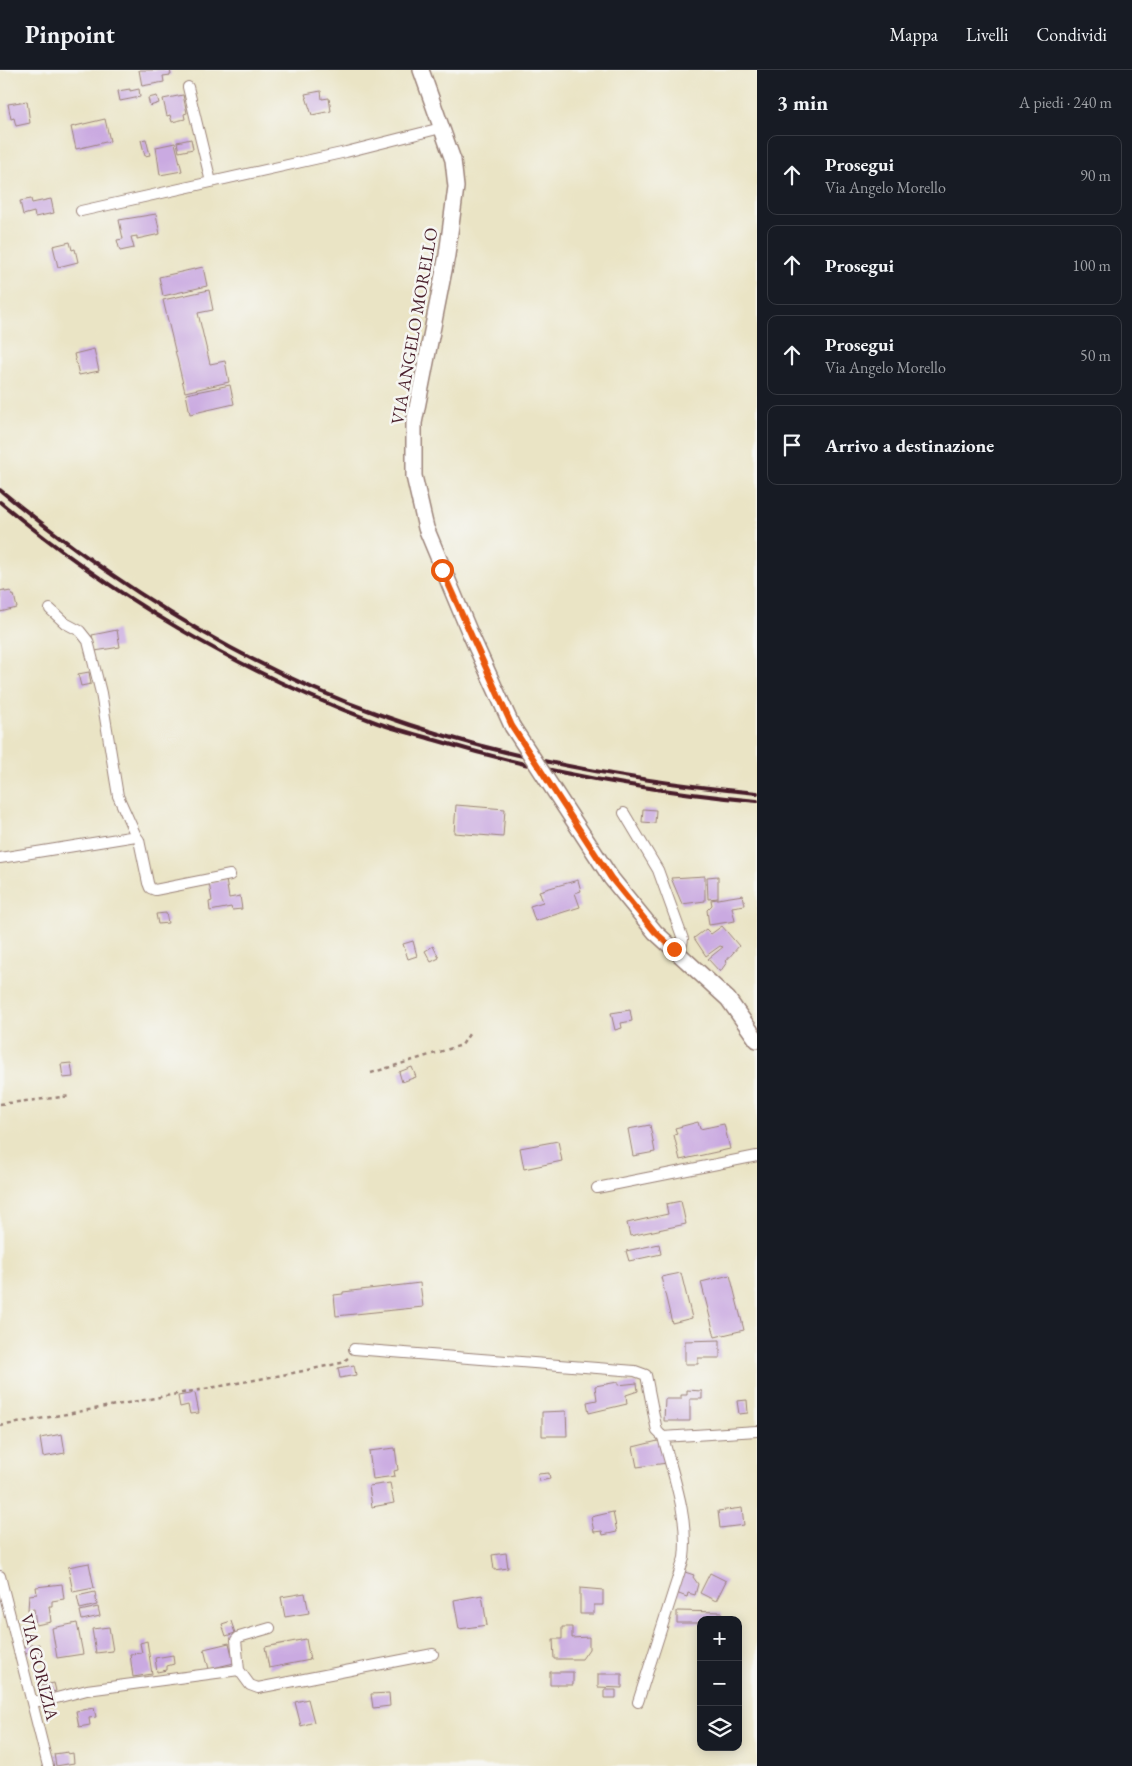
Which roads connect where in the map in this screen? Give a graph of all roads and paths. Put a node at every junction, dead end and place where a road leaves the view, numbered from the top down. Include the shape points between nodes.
1 (421, 70) edge
2 (188, 87) dead end
3 (441, 128) junction
4 (211, 182) junction
5 (81, 211) dead end
6 (50, 609) dead end
7 (624, 814) dead end
8 (136, 836) junction
9 (0, 858) edge
10 (230, 875) dead end
11 (674, 949) junction
12 (471, 1031) dead end
13 (757, 1040) edge
14 (371, 1073) dead end
15 (71, 1096) dead end
16 (0, 1104) edge
17 (757, 1156) edge
18 (597, 1188) dead end
19 (354, 1349) joint
20 (0, 1426) edge
21 (757, 1431) edge
22 (663, 1437) junction
23 (0, 1576) edge
24 (270, 1628) dead end
25 (433, 1654) dead end
26 (239, 1670) junction
27 (32, 1701) junction
28 (638, 1702) dead end
29 (48, 1766) edge

1 - 3 street, VIA ANGELO MORELLO
2 - 4 street
3 - 4 street
3 - 11 street, VIA ANGELO MORELLO, bridge via 455,172 455,204 415,415 414,476 426,528 512,726 611,878 655,932
4 - 5 street
6 - 8 street via 88,641 101,693 118,796
7 - 11 street via 662,879 683,939 682,944
8 - 9 street
8 - 10 street via 150,888 155,890
11 - 13 street via 728,999
12 - 14 path via 462,1046
15 - 16 path
17 - 18 street
19 - 20 path via 341,1363
19 - 22 street via 635,1371 646,1375 657,1431
21 - 22 street
22 - 28 street via 673,1468 685,1543 684,1558
23 - 27 street, VIA GORIZIA
24 - 26 street via 236,1640
25 - 26 street via 258,1688 250,1685
26 - 27 street via 87,1690 45,1701
27 - 29 street, VIA GORIZIA

